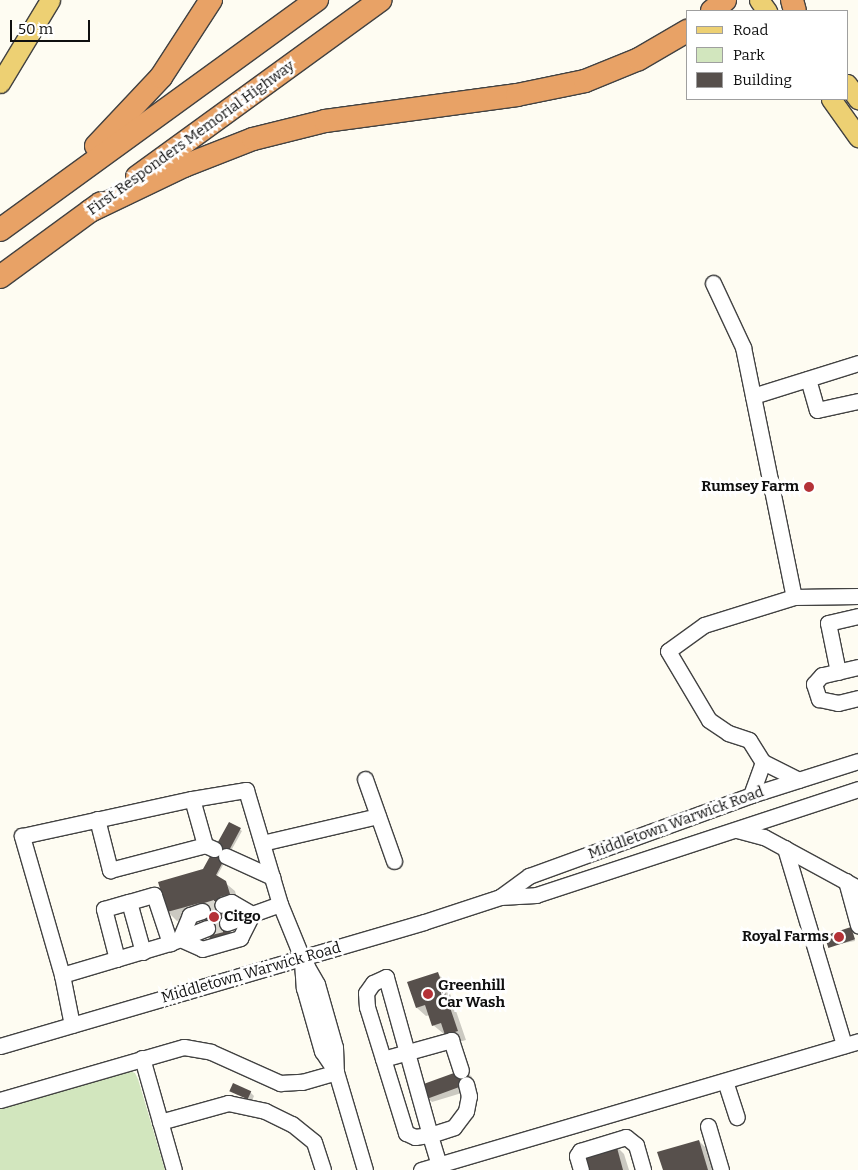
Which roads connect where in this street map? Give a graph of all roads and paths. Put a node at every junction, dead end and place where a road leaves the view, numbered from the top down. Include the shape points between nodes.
1 (50, 0) edge
2 (211, 0) edge
3 (317, 0) edge
4 (381, 0) edge
5 (725, 0) edge
6 (784, 0) edge
7 (713, 10) edge
8 (793, 10) edge
9 (686, 31) edge
10 (0, 83) edge
11 (848, 85) edge
12 (858, 99) edge
13 (832, 100) edge
14 (858, 137) edge
15 (48, 195) junction
16 (90, 211) junction
17 (0, 230) edge
18 (0, 277) edge
19 (713, 282) dead end
20 (858, 363) edge
21 (808, 379) junction
22 (753, 396) junction
23 (858, 401) edge
24 (858, 596) edge
25 (794, 597) junction
26 (858, 616) edge
27 (858, 667) edge
28 (838, 672) junction
29 (858, 698) edge
30 (858, 761) edge
31 (763, 762) junction
32 (365, 780) dead end
33 (799, 780) junction
34 (858, 790) edge
35 (751, 795) junction
36 (192, 799) junction
37 (378, 816) junction
38 (97, 819) junction
39 (733, 829) junction
40 (262, 843) junction
41 (785, 848) junction
42 (215, 850) junction
43 (394, 862) dead end
44 (272, 877) junction
45 (852, 884) edge
46 (500, 896) junction
47 (129, 902) junction
48 (222, 904) tunnel mouth
49 (280, 904) junction
50 (202, 911) tunnel mouth
51 (252, 914) junction
52 (227, 923) tunnel mouth
53 (858, 925) edge
54 (207, 928) tunnel mouth
55 (175, 941) junction
56 (143, 952) junction
57 (302, 958) junction
58 (117, 959) junction
59 (62, 975) junction
60 (72, 1025) junction
61 (851, 1043) edge
62 (0, 1046) edge
63 (407, 1051) junction
64 (142, 1058) junction
65 (383, 1059) junction
66 (336, 1072) junction
67 (725, 1081) junction
68 (0, 1100) edge
69 (737, 1117) dead end
70 (160, 1122) junction
71 (708, 1126) dead end
72 (430, 1135) junction
73 (468, 1163) edge
74 (439, 1165) junction
75 (174, 1170) edge
76 (324, 1170) edge
77 (365, 1170) edge
78 (421, 1170) edge
79 (581, 1170) edge
80 (643, 1170) edge
81 (721, 1170) edge

1 - 10 main road
2 - 15 highway via 161,77
3 - 15 highway
4 - 16 highway, First Responders Memorial Highway
5 - 7 highway
6 - 8 main road
9 - 16 highway via 639,59 585,81 517,95 325,121 253,139 184,166
11 - 12 main road
13 - 14 main road
15 - 17 highway
16 - 18 highway, First Responders Memorial Highway
19 - 22 street via 743,347
20 - 21 street
21 - 22 street
21 - 23 street via 817,410
22 - 25 street
24 - 25 street
25 - 31 street via 704,625 668,651 709,720 728,733 749,740
26 - 28 street via 828,622
27 - 28 street
28 - 29 street via 822,675 814,684 819,699 838,703
30 - 33 street, Middletown Warwick Road
31 - 33 street
31 - 35 street
32 - 37 street
33 - 35 street, Middletown Warwick Road
34 - 39 street, Middletown Warwick Road
35 - 46 street, Middletown Warwick Road via 530,876
36 - 38 street
36 - 40 street via 246,790
36 - 42 street
37 - 40 street
37 - 43 street
38 - 42 street via 110,870
38 - 59 street via 22,836
39 - 41 street via 755,833
39 - 46 street, Middletown Warwick Road via 536,895
40 - 44 street
41 - 45 street
41 - 61 street
42 - 44 street
44 - 49 street
45 - 53 street
46 - 57 street, Middletown Warwick Road
47 - 55 street via 154,895
47 - 56 street
47 - 58 street via 104,909
48 - 51 street via 231,902
49 - 51 street
49 - 57 street
50 - 55 street via 190,915
51 - 52 street
51 - 55 street via 240,938 202,950
54 - 55 street
55 - 56 street
56 - 58 street
57 - 60 street, Middletown Warwick Road
57 - 66 street via 304,988 322,1051
58 - 59 street
59 - 60 street
60 - 62 street, Middletown Warwick Road
61 - 67 street
63 - 65 street
63 - 65 street via 386,977 373,983 366,993
63 - 72 street
63 - 72 street via 451,1040 469,1096 466,1111 454,1127
64 - 66 street via 174,1048 193,1047 280,1083 302,1082
64 - 68 street
64 - 70 street
65 - 72 street via 406,1133 415,1137
66 - 77 street
67 - 69 street
67 - 73 street
70 - 75 street
70 - 76 street via 228,1103 265,1111 292,1124 314,1142
71 - 81 street
72 - 74 street
73 - 74 street
74 - 78 street
79 - 80 street via 577,1156 580,1151 626,1136 636,1145

